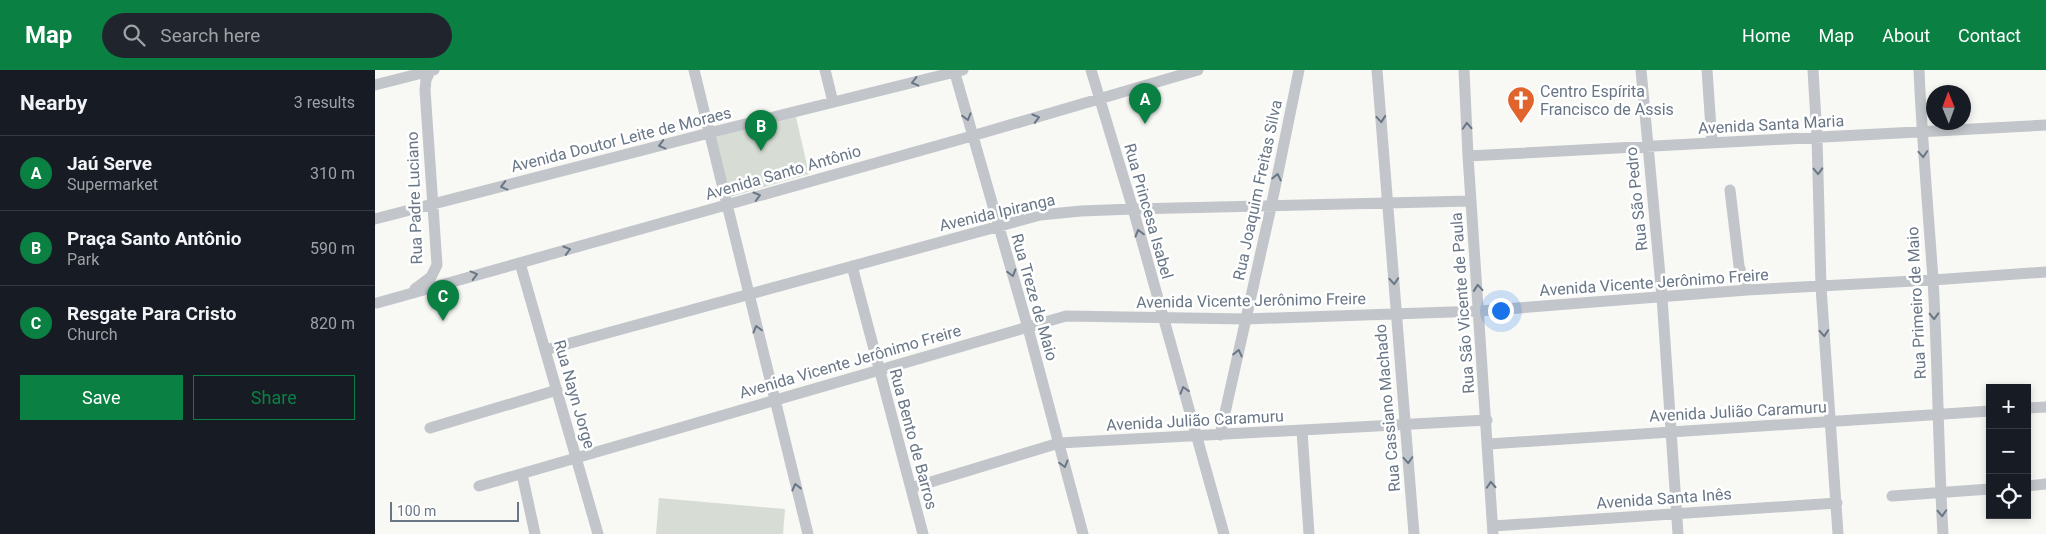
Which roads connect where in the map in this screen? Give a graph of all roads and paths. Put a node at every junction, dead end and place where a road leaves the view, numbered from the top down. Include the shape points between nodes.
1 (694, 70) edge
2 (825, 70) edge
3 (1091, 70) edge
4 (1198, 70) edge
5 (1299, 70) edge
6 (1377, 70) edge
7 (1464, 70) edge
8 (1641, 70) edge
9 (1707, 70) edge
10 (1813, 70) edge
11 (1919, 70) edge
12 (432, 71) edge
13 (957, 71) edge
14 (414, 72) edge
15 (375, 85) edge
16 (425, 90) junction
17 (1099, 99) junction
18 (833, 102) junction
19 (2046, 124) edge
20 (1922, 131) junction
21 (709, 133) junction
22 (972, 136) junction
23 (1817, 138) junction
24 (1712, 143) junction
25 (1647, 147) junction
26 (1468, 156) junction
27 (1730, 190) dead end
28 (1471, 201) junction
29 (432, 204) junction
30 (1389, 204) junction
31 (727, 205) junction
32 (1271, 207) junction
33 (1133, 209) junction
34 (375, 219) edge
35 (998, 226) junction
36 (521, 263) junction
37 (437, 265) junction
38 (852, 266) junction
39 (1739, 266) junction
40 (2046, 272) edge
41 (1933, 280) junction
42 (448, 282) junction
43 (1821, 287) junction
44 (1747, 290) junction
45 (1732, 292) junction
46 (410, 293) junction
47 (748, 296) junction
48 (1661, 297) junction
49 (377, 303) dead end
50 (1480, 312) junction
51 (1396, 315) junction
52 (1162, 318) junction
53 (1246, 319) junction
54 (1027, 328) junction
55 (545, 350) junction
56 (879, 370) junction
57 (557, 390) junction
58 (775, 399) junction
59 (2046, 407) edge
60 (2031, 408) edge
61 (1986, 411) edge
62 (1937, 415) junction
63 (1487, 420) junction
64 (1830, 422) junction
65 (1405, 426) junction
66 (430, 428) dead end
67 (1302, 431) junction
68 (1671, 431) junction
69 (1220, 434) junction
70 (1198, 436) junction
71 (1059, 443) junction
72 (1489, 444) junction
73 (576, 458) junction
74 (522, 474) junction
75 (2046, 484) edge
76 (479, 486) dead end
77 (2031, 486) edge
78 (911, 488) junction
79 (1986, 489) edge
80 (1941, 494) junction
81 (1892, 496) dead end
82 (1837, 503) junction
83 (1677, 513) junction
84 (1493, 530) edge
85 (535, 534) edge
86 (598, 534) edge
87 (808, 534) edge
88 (923, 534) edge
89 (1083, 534) edge
90 (1224, 534) edge
91 (1309, 534) edge
92 (1414, 534) edge
93 (1678, 534) edge
94 (1838, 534) edge
95 (1943, 534) edge

1 - 21 street
2 - 18 street
3 - 17 street, Rua Princesa Isabel
4 - 17 street, Avenida Santo Antônio
32 -> 5 street, Rua Joaquim Freitas Silva
6 -> 30 street, Rua Cassiano Machado
26 -> 7 street, Rua São Vicente de Paula
8 - 25 street, Rua São Pedro
9 - 24 street
10 - 23 street
11 - 20 street, Rua Primeiro de Maio
12 - 14 street
12 - 16 street, Rua Padre Luciano via 426,80
13 -> 18 street, Avenida Doutor Leite de Moraes
13 -> 22 street, Rua Treze de Maio
14 - 15 street
14 - 16 street
16 - 29 street, Rua Padre Luciano
22 -> 17 street, Avenida Santo Antônio
17 - 33 street, Rua Princesa Isabel
18 - 21 street, Avenida Doutor Leite de Moraes
19 - 20 street, Avenida Santa Maria
20 - 23 street, Avenida Santa Maria
20 -> 41 street, Rua Primeiro de Maio
21 -> 29 street, Avenida Doutor Leite de Moraes
21 - 31 street
31 -> 22 street, Avenida Santo Antônio
22 - 35 street, Rua Treze de Maio
23 - 24 street, Avenida Santa Maria
23 -> 43 street
24 - 25 street, Avenida Santa Maria
25 - 26 street, Avenida Santa Maria
25 - 48 street, Rua São Pedro
26 - 28 street, Rua São Vicente de Paula
27 - 39 street
28 - 30 street, Avenida Ipiranga
50 -> 28 street, Rua São Vicente de Paula
29 - 34 street, Avenida Doutor Leite de Moraes
29 - 37 street, Rua Padre Luciano
30 - 32 street, Avenida Ipiranga
30 -> 51 street, Rua Cassiano Machado
36 -> 31 street, Avenida Santo Antônio
31 - 47 street
32 - 33 street, Avenida Ipiranga
32 - 53 street, Rua Joaquim Freitas Silva
33 - 35 street, Avenida Ipiranga via 1040,215
52 -> 33 street, Rua Princesa Isabel
35 - 38 street, Avenida Ipiranga
35 -> 54 street, Rua Treze de Maio
42 -> 36 street, Avenida Santo Antônio
36 - 55 street, Rua Nayn Jorge
37 - 42 street via 441,278
37 - 46 street, Rua Padre Luciano via 431,277
38 - 47 street, Avenida Ipiranga
38 - 56 street, Rua Bento de Barros
39 - 44 street
39 - 45 street
40 - 41 street, Avenida Vicente Jerônimo Freire
41 - 43 street, Avenida Vicente Jerônimo Freire
41 -> 62 street, Rua Primeiro de Maio
42 - 46 street, Avenida Santo Antônio
43 - 44 street, Avenida Vicente Jerônimo Freire
43 -> 64 street
44 - 45 street, Avenida Vicente Jerônimo Freire
45 - 48 street, Avenida Vicente Jerônimo Freire
46 - 49 street, Avenida Santo Antônio
47 - 55 street, Avenida Ipiranga
58 -> 47 street
48 - 50 street, Avenida Vicente Jerônimo Freire
48 - 68 street, Rua São Pedro
50 - 51 street, Avenida Vicente Jerônimo Freire
50 - 63 street, Rua São Vicente de Paula
51 - 53 street, Avenida Vicente Jerônimo Freire
51 - 65 street, Rua Cassiano Machado
52 - 53 street, Avenida Vicente Jerônimo Freire
52 - 54 street, Avenida Vicente Jerônimo Freire via 1066,316
70 -> 52 street, Rua Princesa Isabel
69 -> 53 street, Rua Joaquim Freitas Silva
54 - 56 street, Avenida Vicente Jerônimo Freire
54 - 71 street, Rua Treze de Maio
55 - 57 street, Rua Nayn Jorge
56 - 58 street, Avenida Vicente Jerônimo Freire
56 - 78 street, Rua Bento de Barros
57 - 66 street
57 - 73 street, Rua Nayn Jorge
58 - 73 street, Avenida Vicente Jerônimo Freire
87 -> 58 street
59 - 60 street
61 - 62 street, Avenida Julião Caramuru
62 - 64 street, Avenida Julião Caramuru
62 - 80 street, Rua Primeiro de Maio
63 - 65 street, Avenida Julião Caramuru
63 - 72 street, Rua São Vicente de Paula
64 - 68 street, Avenida Julião Caramuru
64 - 82 street
65 - 67 street, Avenida Julião Caramuru
65 -> 92 street, Rua Cassiano Machado
67 - 69 street, Avenida Julião Caramuru
67 - 91 street
68 - 72 street, Avenida Julião Caramuru
68 - 83 street, Rua São Pedro
69 - 70 street, Avenida Julião Caramuru
70 - 71 street, Avenida Julião Caramuru
70 - 90 street, Rua Princesa Isabel
71 - 78 street, Avenida Julião Caramuru
71 -> 89 street, Rua Treze de Maio
84 -> 72 street, Rua São Vicente de Paula
73 - 74 street, Avenida Vicente Jerônimo Freire
73 - 86 street, Rua Nayn Jorge
74 - 76 street, Avenida Vicente Jerônimo Freire
74 - 85 street
75 - 77 street
78 - 88 street, Rua Bento de Barros
79 - 80 street
80 - 81 street
80 -> 95 street, Rua Primeiro de Maio
82 - 83 street, Avenida Santa Inês
82 - 94 street
83 - 84 street, Avenida Santa Inês
83 - 93 street, Rua São Pedro

